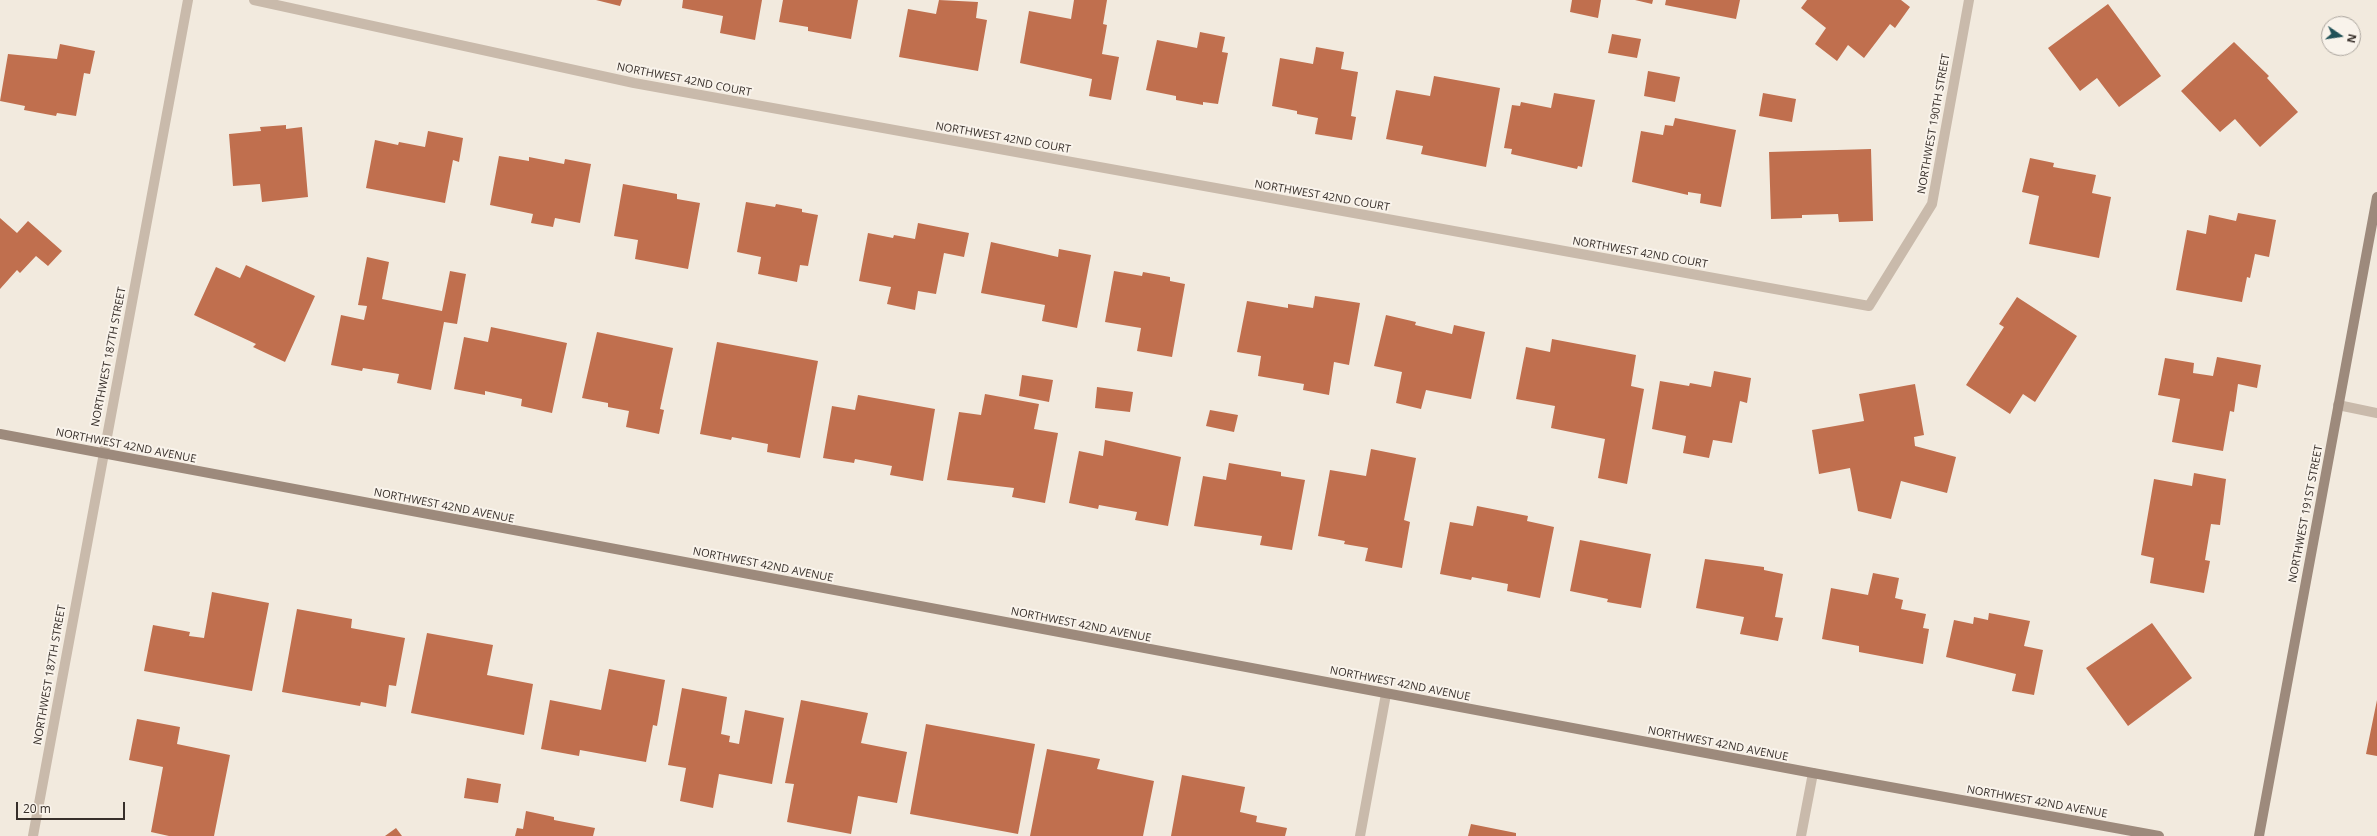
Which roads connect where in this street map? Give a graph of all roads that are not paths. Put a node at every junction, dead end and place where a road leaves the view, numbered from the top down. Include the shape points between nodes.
1 (188, 0) edge
2 (254, 0) edge
3 (1969, 0) edge
4 (2377, 197) edge
5 (1750, 285) joint
6 (2338, 405) junction
7 (2377, 413) edge
8 (0, 434) edge
9 (103, 454) junction
10 (1386, 694) junction
11 (1813, 773) junction
12 (33, 836) edge
13 (1360, 836) edge
14 (1801, 836) edge
15 (2159, 836) edge
16 (2259, 836) edge

1 - 9 street, NORTHWEST 187TH STREET
2 - 5 street, NORTHWEST 42ND COURT via 634,83
3 - 5 street, NORTHWEST 190TH STREET via 1932,204 1869,306
4 - 6 street, NORTHWEST 191ST STREET
6 - 7 street
6 - 16 street, NORTHWEST 191ST STREET
8 - 9 street, NORTHWEST 42ND AVENUE
9 - 10 street, NORTHWEST 42ND AVENUE
9 - 12 street, NORTHWEST 187TH STREET
10 - 11 street, NORTHWEST 42ND AVENUE
10 - 13 street
11 - 14 street
11 - 15 street, NORTHWEST 42ND AVENUE

